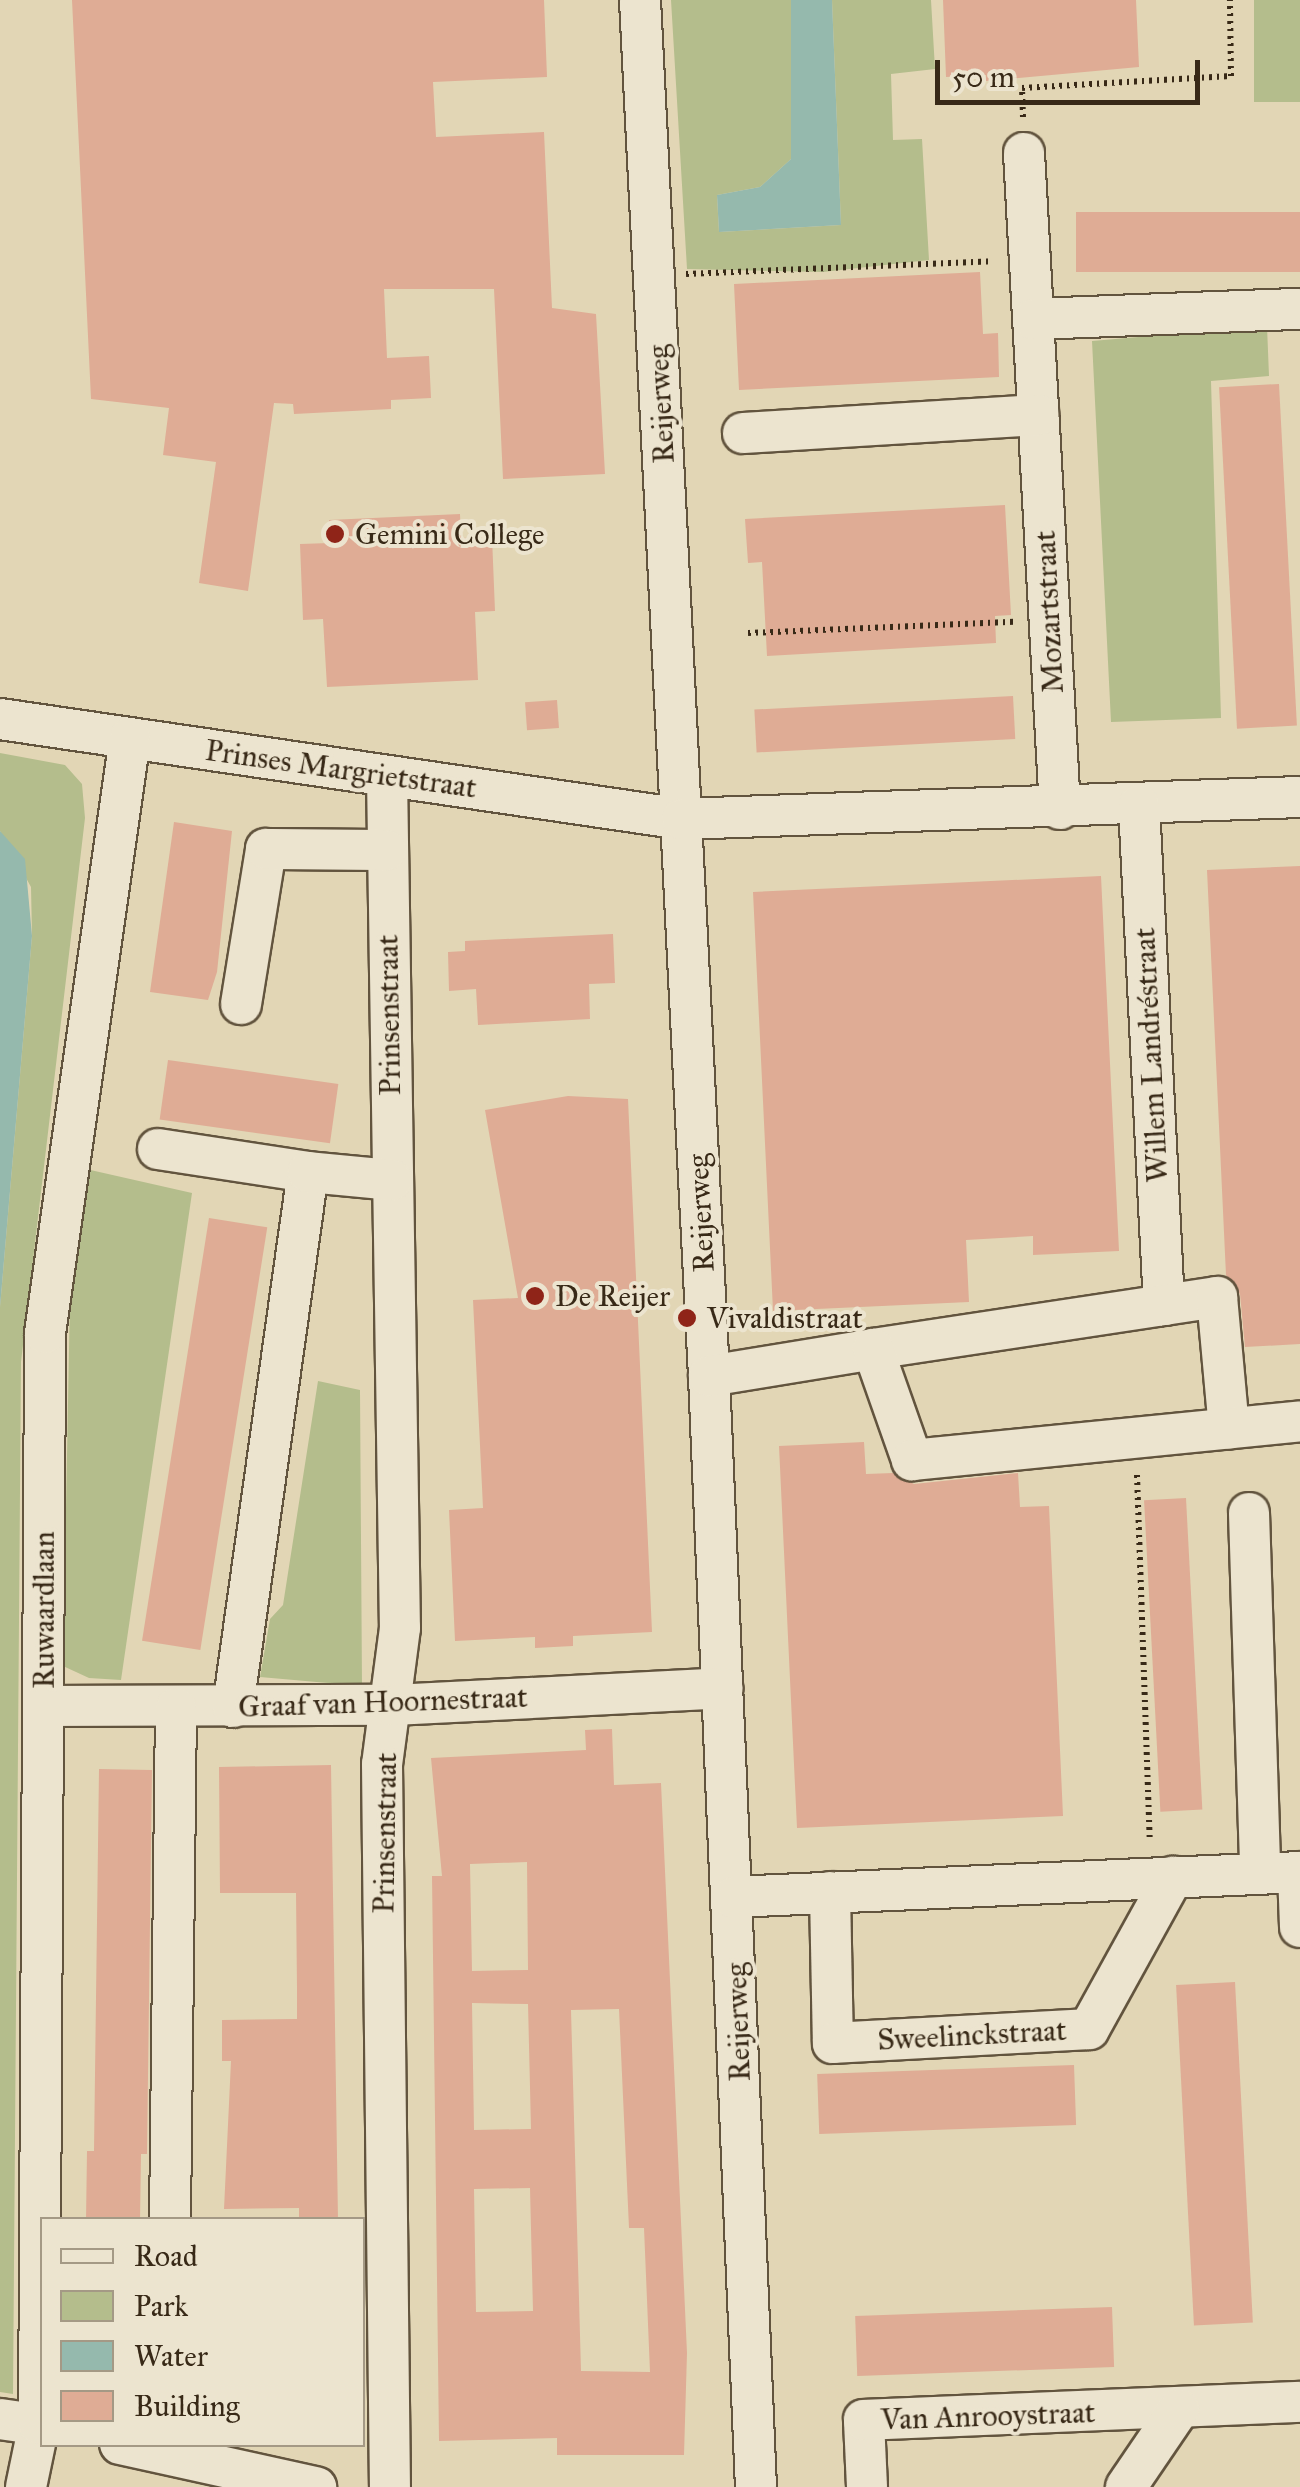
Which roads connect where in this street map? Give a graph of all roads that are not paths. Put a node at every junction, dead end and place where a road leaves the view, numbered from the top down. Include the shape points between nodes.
1 (640, 0) edge
2 (1024, 152) road end
3 (1300, 309) edge
4 (1034, 319) junction
5 (1038, 415) junction
6 (743, 432) dead end
7 (0, 720) edge
8 (130, 738) junction
9 (387, 776) junction
10 (1300, 796) edge
11 (1139, 804) junction
12 (1060, 808) junction
13 (682, 820) junction
14 (386, 850) junction
15 (242, 1004) dead end
16 (158, 1149) dead end
17 (308, 1172) junction
18 (392, 1180) junction
19 (1164, 1305) junction
20 (874, 1348) junction
21 (710, 1376) junction
22 (1300, 1421) edge
23 (1229, 1428) junction
24 (1249, 1512) dead end
25 (723, 1688) junction
26 (393, 1705) junction
27 (43, 1706) junction
28 (233, 1706) junction
29 (176, 1708) junction
30 (1286, 1872) edge
31 (1162, 1878) junction
32 (830, 1892) junction
33 (733, 1897) junction
34 (1300, 1927) edge
35 (170, 2217) edge
36 (1300, 2402) edge
37 (1178, 2410) junction
38 (27, 2422) edge
39 (167, 2450) edge
40 (307, 2486) edge
41 (26, 2487) edge
42 (316, 2487) edge
43 (390, 2487) edge
44 (756, 2487) edge
45 (867, 2487) edge
46 (1126, 2487) edge

1 - 13 street, Reijerweg
2 - 4 street, Mozartstraat
3 - 4 street
4 - 5 street, Mozartstraat
5 - 6 street
5 - 12 street, Mozartstraat
7 - 8 street, Prinses Margrietstraat
8 - 9 street, Prinses Margrietstraat
8 - 27 street, Ruwaardlaan via 45,1333
9 - 13 street, Prinses Margrietstraat
9 - 14 street, Prinsenstraat
10 - 11 street
11 - 12 street
11 - 19 street, Willem Landréstraat
12 - 13 street
13 - 21 street, Reijerweg
14 - 15 street via 266,848
14 - 18 street, Prinsenstraat
16 - 17 street
17 - 18 street
17 - 28 street
18 - 26 street, Prinsenstraat via 399,1504
19 - 20 street
19 - 23 street via 1217,1297
20 - 21 street
20 - 23 street via 912,1460
21 - 25 street, Reijerweg
22 - 23 street
24 - 30 street
25 - 26 street, Graaf van Hoornestraat
25 - 33 street, Reijerweg
26 - 28 street, Graaf van Hoornestraat
26 - 43 street, Prinsenstraat via 382,1764
27 - 29 street, Graaf van Hoornestraat
27 - 38 street, Ruwaardlaan
28 - 29 street, Graaf van Hoornestraat
29 - 35 street
30 - 31 street
30 - 34 street
31 - 32 street
31 - 32 street, Sweelinckstraat via 1089,2029 833,2043
32 - 33 street
33 - 44 street, Reijerweg
36 - 37 street, Van Anrooystraat
37 - 45 street, Van Anrooystraat via 864,2420
37 - 46 street
38 - 41 street, Ruwaardlaan
39 - 40 street
40 - 42 street

